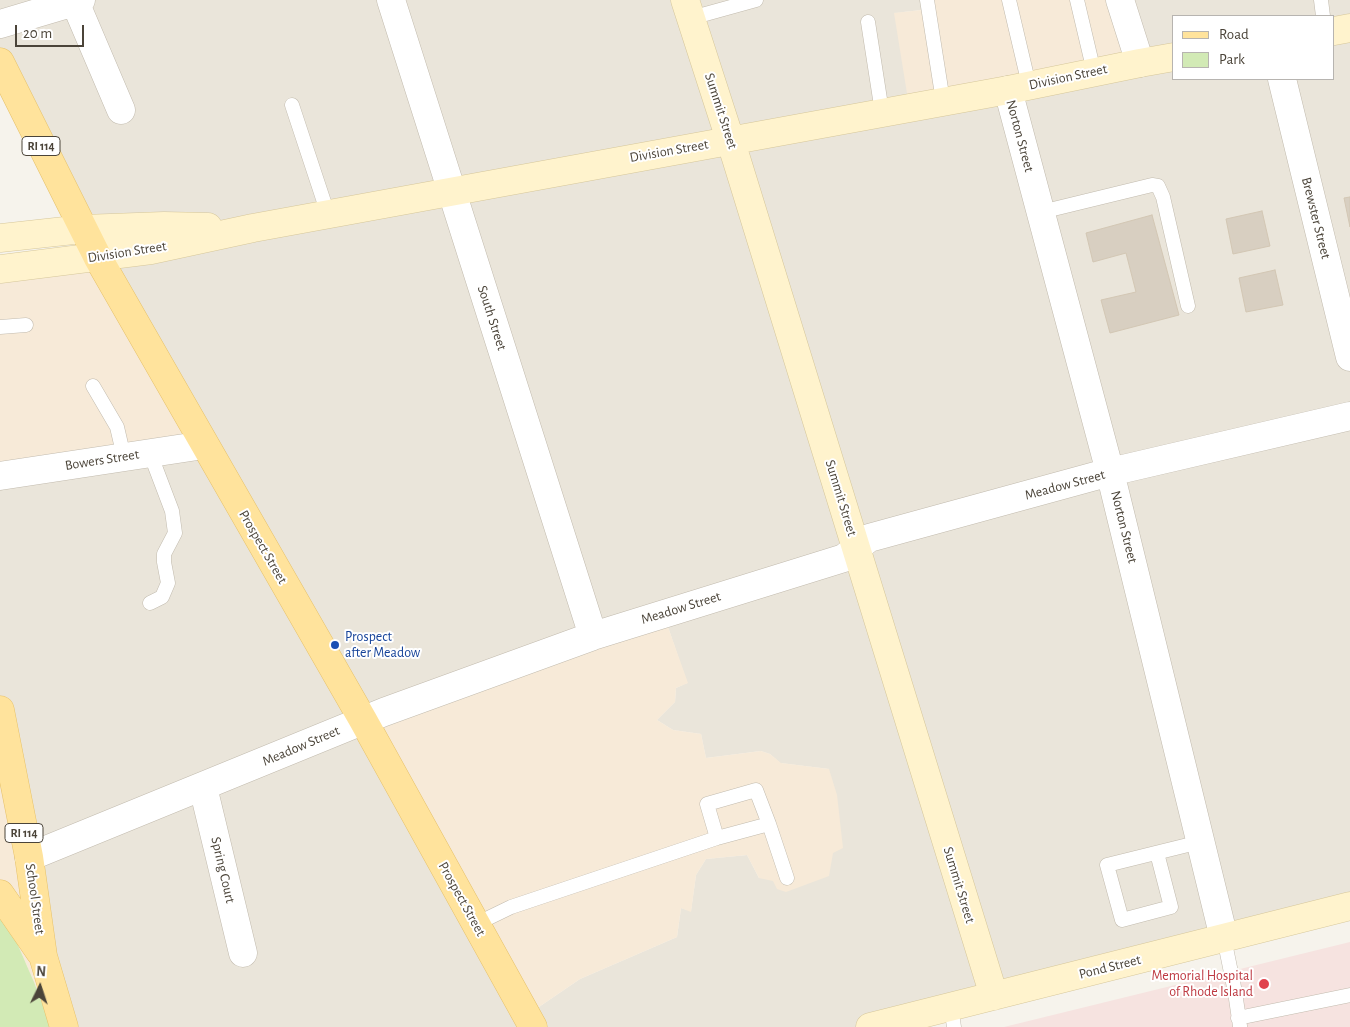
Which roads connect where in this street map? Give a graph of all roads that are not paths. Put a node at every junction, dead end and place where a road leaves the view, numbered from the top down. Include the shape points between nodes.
1 (391, 0) edge
2 (756, 0) edge
3 (927, 0) edge
4 (1009, 0) edge
5 (1077, 0) edge
6 (1120, 0) edge
7 (1321, 0) edge
8 (78, 1) edge
9 (688, 9) edge
10 (1323, 15) edge
11 (868, 22) dead end
12 (0, 24) edge
13 (1350, 28) edge
14 (1335, 31) edge
15 (1172, 57) edge
16 (0, 62) edge
17 (1140, 62) junction
18 (1094, 72) junction
19 (1282, 80) edge
20 (1018, 87) junction
21 (943, 101) junction
22 (292, 105) dead end
23 (121, 110) dead end
24 (882, 112) junction
25 (730, 140) junction
26 (452, 191) junction
27 (1040, 212) junction
28 (328, 214) junction
29 (253, 228) junction
30 (83, 229) junction
31 (0, 238) edge
32 (98, 258) junction
33 (0, 269) edge
34 (1188, 306) dead end
35 (26, 325) dead end
36 (0, 327) edge
37 (1350, 357) edge
38 (93, 386) dead end
39 (1350, 416) edge
40 (204, 445) junction
41 (150, 453) junction
42 (124, 457) junction
43 (1110, 472) junction
44 (0, 476) edge
45 (856, 548) junction
46 (150, 603) dead end
47 (594, 636) junction
48 (0, 710) edge
49 (363, 720) junction
50 (203, 787) junction
51 (769, 824) junction
52 (717, 838) junction
53 (1200, 842) junction
54 (1157, 853) junction
55 (29, 857) junction
56 (787, 878) dead end
57 (0, 894) edge
58 (1350, 906) edge
59 (476, 924) junction
60 (1224, 938) junction
61 (243, 953) dead end
62 (43, 956) junction
63 (1350, 995) edge
64 (994, 996) junction
65 (952, 1017) edge
66 (1239, 1023) edge
67 (64, 1027) edge
68 (533, 1027) edge
69 (870, 1027) edge

1 - 26 street, South Street
2 - 9 lane
3 - 21 lane
4 - 20 lane
5 - 18 lane
6 - 17 street
7 - 10 lane
8 - 12 street
8 - 23 street
9 - 25 main road, Summit Street
11 - 24 lane
13 - 14 main road
15 - 17 main road, Division Street
16 - 30 main road, Prospect Street / RI 114
17 - 18 main road, Division Street
18 - 20 main road, Division Street
19 - 37 street, Brewster Street
20 - 21 main road, Division Street
20 - 27 street, Norton Street
21 - 24 main road, Division Street
22 - 28 lane
24 - 25 main road, Division Street
25 - 26 main road, Division Street
25 - 45 main road, Summit Street
26 - 28 main road, Division Street
26 - 47 street, South Street
27 - 34 lane via 1158,186
27 - 43 street, Norton Street
28 - 29 main road, Division Street
29 - 30 main road, Division Street via 164,226
29 - 32 main road, Division Street
30 - 31 main road, Division Street
30 - 32 main road, Prospect Street / RI 114
32 - 33 main road, Division Street
32 - 40 main road, Prospect Street / RI 114
35 - 36 lane
38 - 42 lane via 118,427
39 - 43 street, Meadow Street
40 - 41 street, Bowers Street
40 - 49 main road, Prospect Street / RI 114
41 - 42 street, Bowers Street
41 - 46 lane via 172,511 175,533 164,554 168,583 162,597
42 - 44 street, Bowers Street
43 - 45 street, Meadow Street via 869,538
43 - 53 street, Norton Street
45 - 47 street, Meadow Street via 844,558
45 - 64 main road, Summit Street
47 - 49 street, Meadow Street
48 - 55 main road, School Street / RI 114
49 - 50 street, Meadow Street
49 - 59 main road, Prospect Street / RI 114
50 - 55 street, Meadow Street
50 - 61 street, Spring Court
51 - 52 lane
51 - 52 lane via 756,790 707,804
51 - 56 lane
52 - 59 lane via 510,907
53 - 54 lane
53 - 60 street, Norton Street
54 - 54 lane via 1107,865 1122,920 1171,906
55 - 62 main road, School Street / RI 114
57 - 62 main road
58 - 60 main road, Pond Street
59 - 68 main road, Prospect Street / RI 114
60 - 64 main road, Pond Street
60 - 66 lane
62 - 67 main road, School Street / RI 114
63 - 66 lane
64 - 65 main road, Pond Street
65 - 69 main road, Pond Street

